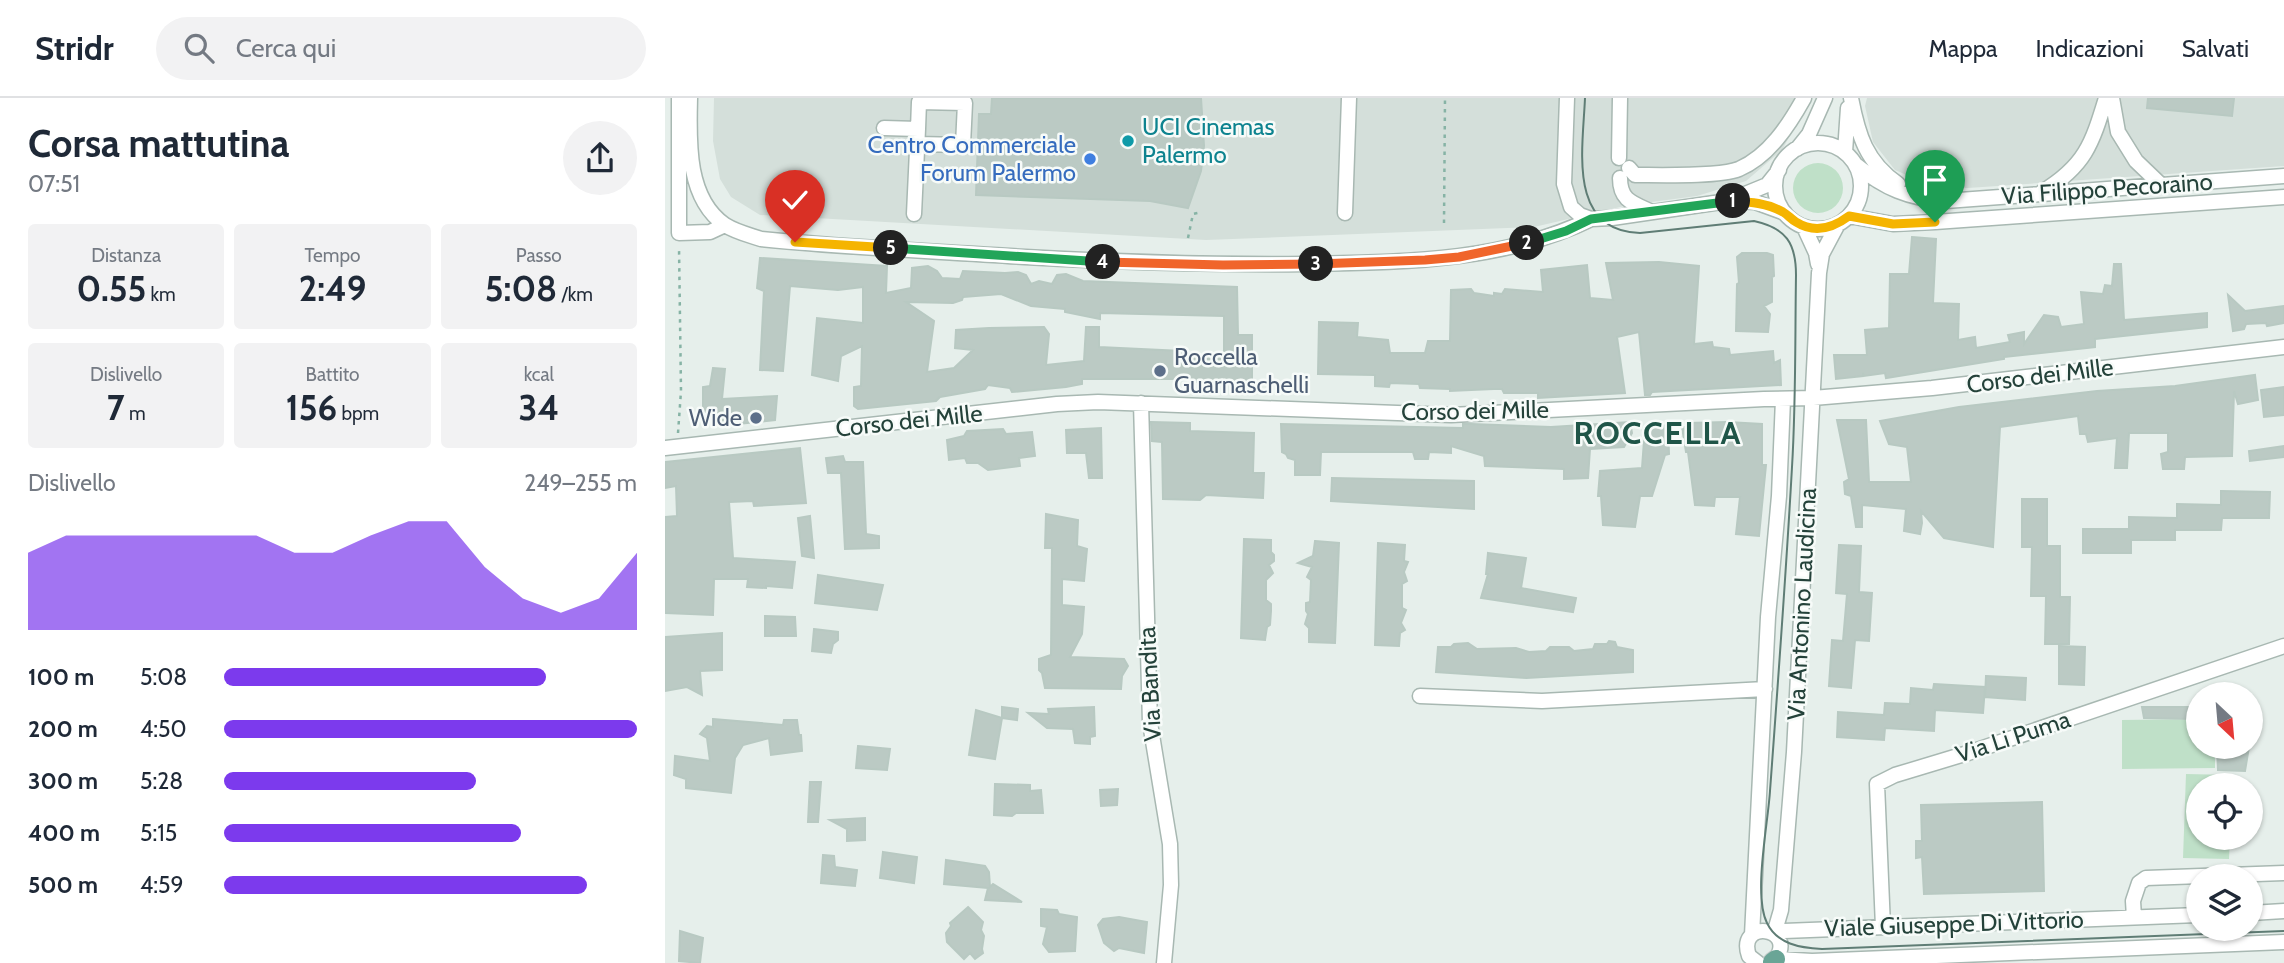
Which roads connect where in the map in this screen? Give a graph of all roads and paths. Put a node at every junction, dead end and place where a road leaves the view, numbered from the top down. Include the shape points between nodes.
1 (679, 98) edge
2 (690, 98) edge
3 (1349, 98) edge
4 (1445, 98) edge
5 (1567, 98) edge
6 (1620, 98) edge
7 (1804, 98) edge
8 (1825, 98) edge
9 (1851, 98) edge
10 (2106, 98) edge
11 (2112, 98) edge
12 (884, 128) dead end
13 (1797, 149) junction
14 (1845, 152) junction
15 (1856, 164) junction
16 (1622, 168) junction
17 (1779, 170) junction
18 (2284, 176) edge
19 (2160, 184) junction
20 (2040, 193) junction
21 (2284, 197) edge
22 (1931, 200) junction
23 (1728, 201) junction
24 (1202, 212) dead end
25 (1651, 212) junction
26 (1345, 213) dead end
27 (1785, 213) junction
28 (914, 214) dead end
29 (1591, 219) junction
30 (1844, 220) junction
31 (1444, 223) dead end
32 (725, 225) junction
33 (1804, 227) junction
34 (679, 233) junction
35 (1188, 238) dead end
36 (1819, 273) junction
37 (2284, 348) edge
38 (1813, 398) junction
39 (1783, 399) junction
40 (1141, 403) junction
41 (671, 447) edge
42 (2284, 646) edge
43 (1765, 689) junction
44 (1420, 696) dead end
45 (2284, 873) edge
46 (2284, 911) edge
47 (2263, 912) edge
48 (2186, 915) edge
49 (2134, 917) junction
50 (1882, 927) junction
51 (1752, 935) junction
52 (1775, 935) junction
53 (2284, 942) edge
54 (1886, 961) edge
55 (1754, 962) edge
56 (1772, 962) edge
57 (1164, 963) edge

1 - 34 street
2 - 32 street via 689,142 695,177 711,211
3 - 26 street
4 - 31 path
5 - 29 street via 1564,184 1571,207
6 - 16 street
7 - 16 street via 1775,142 1737,170 1636,175
8 - 13 street
9 - 14 street
9 - 22 street via 1864,148 1882,173
10 - 20 street via 2083,159
11 - 19 street via 2118,132 2136,161
12 - 28 street via 917,137
13 - 14 street via 1829,145
13 - 17 street
14 - 15 street
15 - 22 street, Via Filippo Pecoraino via 1876,181
15 - 30 street via 1861,192
16 - 25 street via 1623,195
17 - 23 street via 1767,185
17 - 27 street via 1776,192
18 - 19 street, Via Filippo Pecoraino
19 - 20 street, Via Filippo Pecoraino
20 - 22 street, Via Filippo Pecoraino
21 - 30 street, Via Filippo Pecoraino via 1935,222
23 - 25 street
23 - 27 street via 1755,202
24 - 35 path via 1193,214
25 - 29 street
27 - 33 street
29 - 32 street via 1541,239 1459,257 1223,265 795,242 761,239
30 - 33 street via 1816,229
30 - 36 street via 1822,254
32 - 34 street via 710,232
33 - 36 street
34 - 41 path via 681,391
36 - 38 street, Via Antonino Laudicina
37 - 38 street, Corso dei Mille
38 - 39 street, Corso dei Mille
38 - 52 street, Via Antonino Laudicina via 1794,752
39 - 40 street, Corso dei Mille via 1451,415
39 - 43 street, Via Antonino Laudicina
40 - 41 street, Corso dei Mille via 1057,404
40 - 57 street, Via Bandita via 1150,723 1170,844
42 - 50 street, Via Li Puma via 1877,784
43 - 44 street via 1542,701
43 - 51 street, Via Antonino Laudicina
45 - 49 street via 2146,878 2139,883 2133,901
46 - 47 street
48 - 49 street, Viale Giuseppe Di Vittorio
49 - 50 street, Viale Giuseppe Di Vittorio
50 - 52 street, Viale Giuseppe Di Vittorio
51 - 52 street, Viale Giuseppe Di Vittorio via 1763,930
51 - 55 street, Via Antonino Laudicina via 1747,947
52 - 56 street, Via Antonino Laudicina via 1781,946
53 - 54 street, Viale Giuseppe Di Vittorio
54 - 56 street, Viale Giuseppe Di Vittorio

